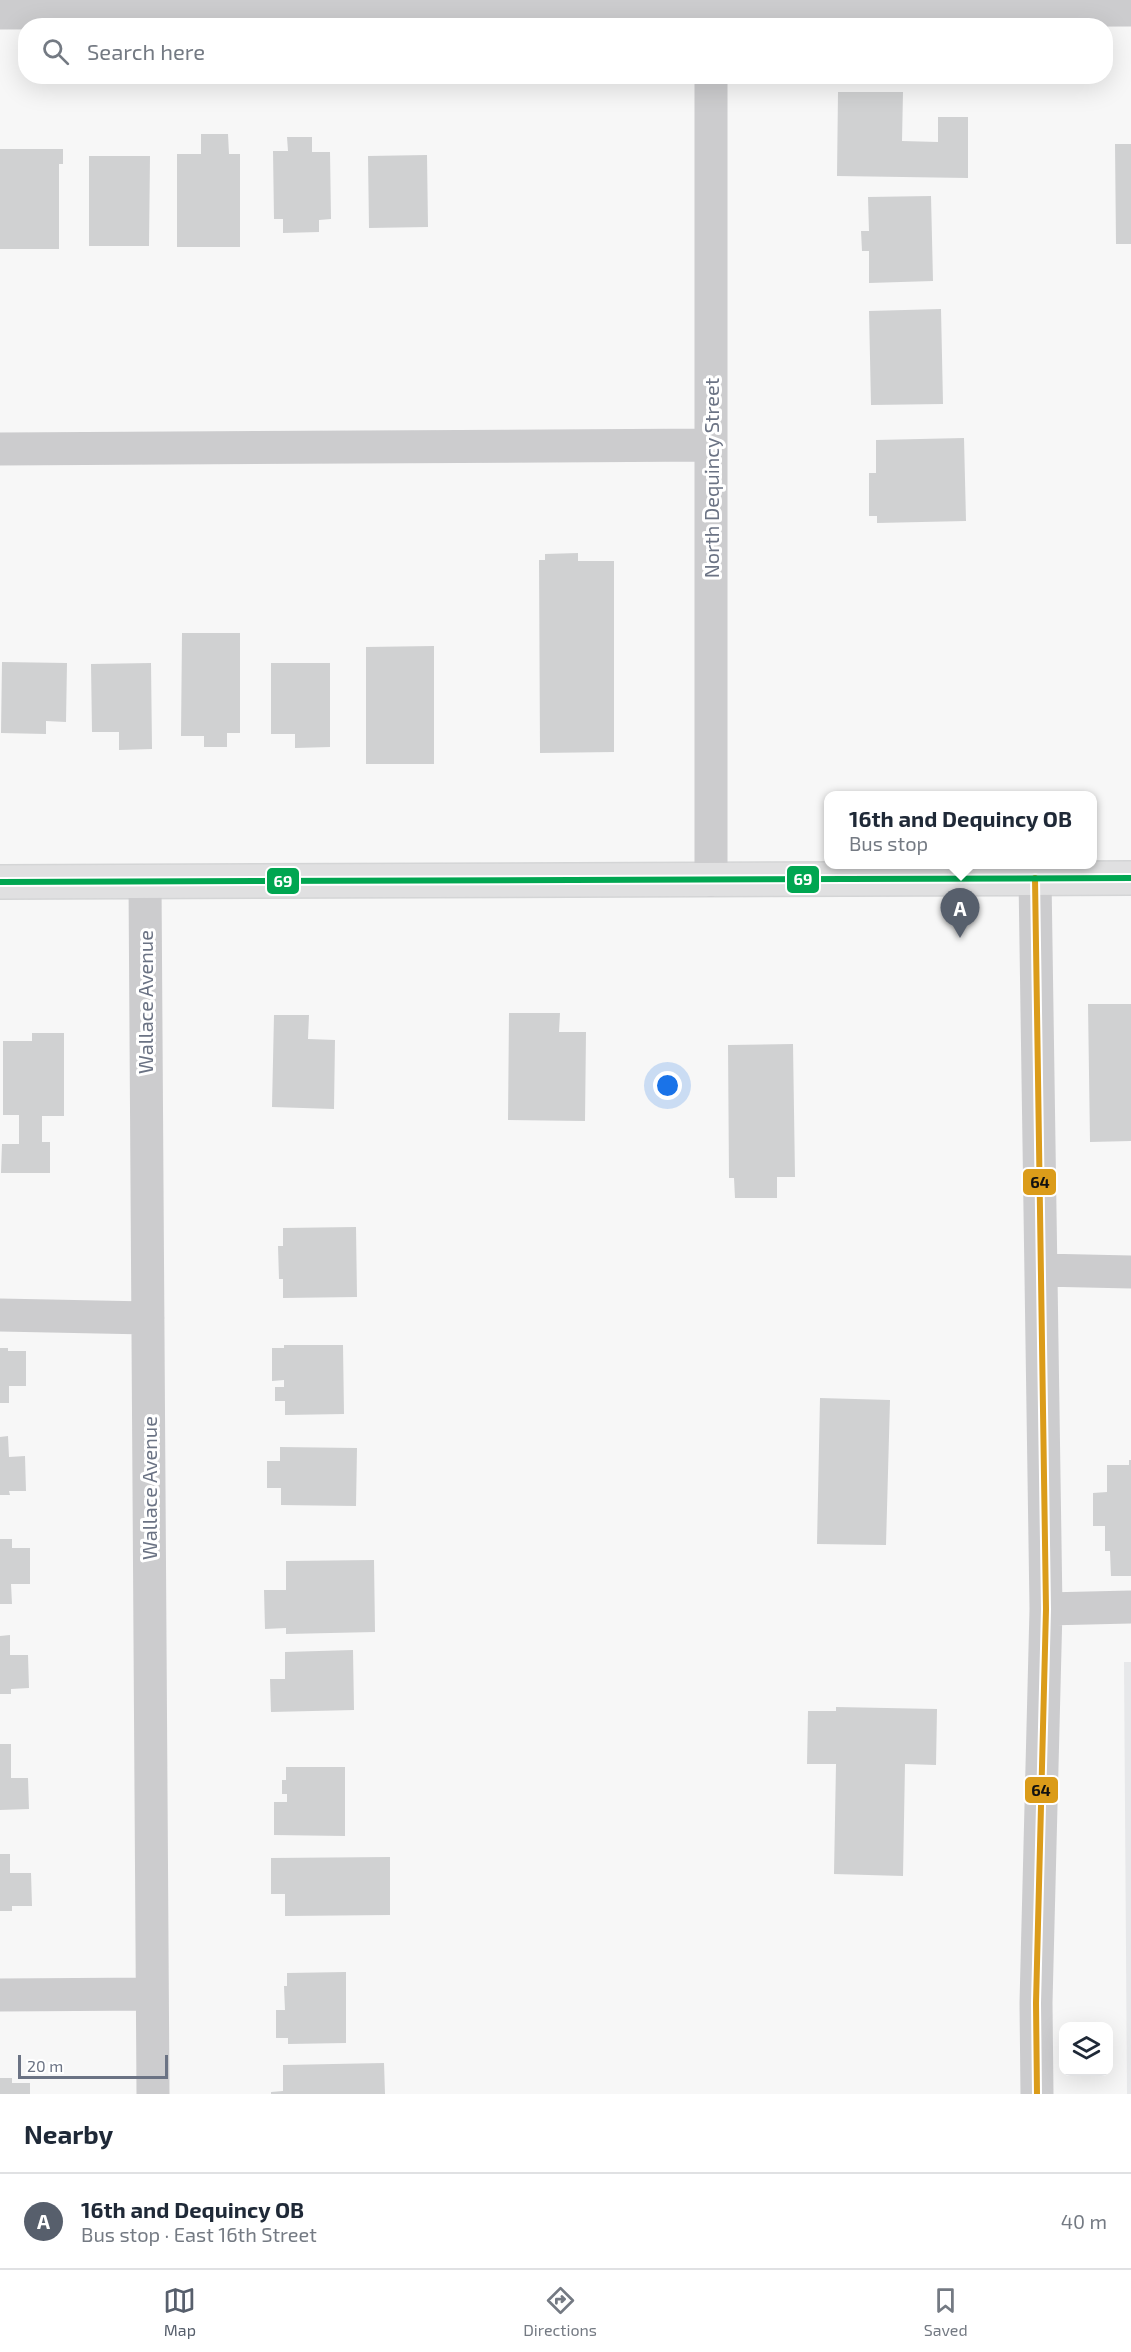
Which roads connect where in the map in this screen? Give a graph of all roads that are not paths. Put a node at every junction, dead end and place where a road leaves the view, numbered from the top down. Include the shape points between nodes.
1 (1131, 10) edge
2 (711, 12) edge
3 (0, 13) edge
4 (711, 84) edge
5 (711, 446) junction
6 (0, 449) edge
7 (1035, 878) junction
8 (1131, 878) edge
9 (711, 880) junction
10 (0, 882) edge
11 (145, 882) junction
12 (1041, 1270) junction
13 (1131, 1272) edge
14 (0, 1315) edge
15 (148, 1318) junction
16 (1131, 1607) edge
17 (1046, 1609) junction
18 (152, 1994) junction
19 (0, 1995) edge
20 (153, 2094) edge
21 (1037, 2094) edge

1 - 2 street
2 - 3 street
4 - 5 street, North Dequincy Street
5 - 6 street
5 - 9 street, North Dequincy Street
7 - 8 main road
7 - 9 main road
7 - 12 street
9 - 11 main road
10 - 11 main road
11 - 15 street, Wallace Avenue
12 - 13 street
12 - 17 street
14 - 15 street
15 - 18 street, Wallace Avenue
16 - 17 street
17 - 21 street
18 - 19 street
18 - 20 street, Wallace Avenue

